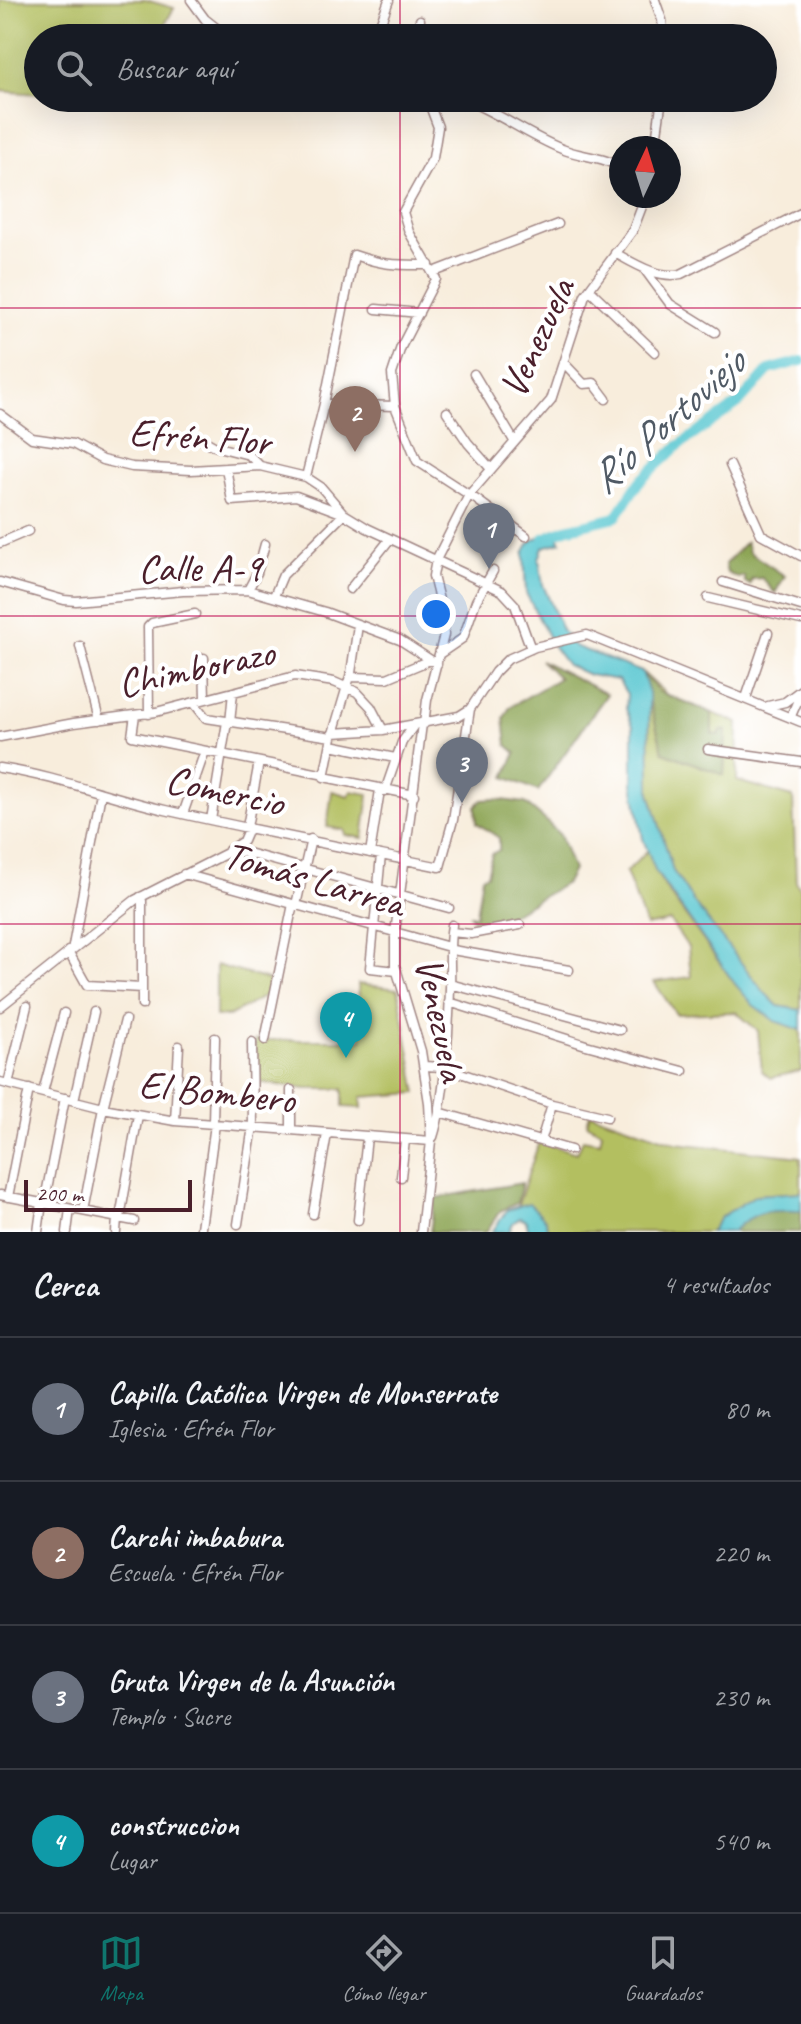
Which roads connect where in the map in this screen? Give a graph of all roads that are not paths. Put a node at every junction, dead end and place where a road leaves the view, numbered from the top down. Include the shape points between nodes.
1 (191, 0) edge
2 (389, 0) edge
3 (655, 0) edge
4 (420, 20) dead end
5 (211, 24) edge
6 (380, 24) edge
7 (418, 24) edge
8 (662, 24) edge
9 (432, 112) edge
10 (492, 112) edge
11 (660, 112) edge
12 (657, 136) edge
13 (609, 163) edge
14 (642, 208) edge
15 (801, 213) edge
16 (558, 224) dead end
17 (615, 253) junction
18 (432, 268) junction
19 (644, 269) junction
20 (590, 290) junction
21 (376, 309) dead end
22 (419, 313) junction
23 (715, 332) dead end
24 (655, 352) dead end
25 (563, 362) junction
26 (474, 374) dead end
27 (606, 399) dead end
28 (324, 404) junction
29 (395, 406) junction
30 (447, 412) dead end
31 (0, 414) edge
32 (191, 433) dead end
33 (514, 441) junction
34 (730, 465) dead end
35 (260, 466) junction
36 (226, 468) junction
37 (491, 469) junction
38 (306, 477) junction
39 (469, 495) junction
40 (344, 514) junction
41 (28, 531) dead end
42 (526, 536) dead end
43 (390, 539) junction
44 (0, 543) edge
45 (265, 544) dead end
46 (801, 556) edge
47 (436, 560) junction
48 (493, 571) dead end
49 (0, 582) edge
50 (486, 582) junction
51 (723, 582) dead end
52 (350, 589) dead end
53 (248, 590) junction
54 (274, 596) junction
55 (708, 598) dead end
56 (801, 606) edge
57 (195, 614) dead end
58 (801, 620) edge
59 (358, 625) junction
60 (768, 633) dead end
61 (80, 646) dead end
62 (533, 648) junction
63 (441, 653) junction
64 (204, 658) dead end
65 (428, 660) junction
66 (351, 675) junction
67 (334, 682) junction
68 (347, 687) junction
69 (233, 692) junction
70 (800, 695) edge
71 (746, 698) junction
72 (205, 699) junction
73 (194, 703) junction
74 (767, 706) junction
75 (470, 709) junction
76 (149, 714) junction
77 (135, 715) junction
78 (791, 716) junction
79 (99, 720) junction
80 (229, 722) junction
81 (801, 722) edge
82 (421, 725) junction
83 (383, 730) junction
84 (0, 737) edge
85 (332, 738) junction
86 (708, 749) dead end
87 (205, 751) junction
88 (222, 755) junction
89 (395, 758) junction
90 (259, 762) junction
91 (801, 762) edge
92 (0, 768) edge
93 (325, 776) junction
94 (383, 791) junction
95 (101, 794) junction
96 (414, 795) junction
97 (183, 814) junction
98 (211, 820) junction
99 (248, 827) junction
100 (311, 839) junction
101 (225, 852) junction
102 (244, 852) junction
103 (370, 853) junction
104 (381, 855) junction
105 (405, 860) junction
106 (193, 869) junction
107 (305, 869) junction
108 (183, 874) junction
109 (199, 878) junction
110 (378, 888) junction
111 (400, 894) junction
112 (140, 897) junction
113 (294, 904) junction
114 (449, 908) dead end
115 (520, 925) dead end
116 (373, 926) junction
117 (395, 933) junction
118 (71, 948) junction
119 (450, 949) junction
120 (569, 970) dead end
121 (397, 971) junction
122 (450, 984) junction
123 (142, 988) junction
124 (449, 1002) junction
125 (142, 1005) dead end
126 (27, 1006) dead end
127 (0, 1007) edge
128 (94, 1012) dead end
129 (64, 1013) dead end
130 (125, 1020) dead end
131 (620, 1030) dead end
132 (215, 1038) dead end
133 (265, 1040) dead end
134 (252, 1042) dead end
135 (179, 1046) dead end
136 (424, 1066) junction
137 (443, 1068) junction
138 (683, 1071) dead end
139 (4, 1083) edge
140 (29, 1089) junction
141 (291, 1090) dead end
142 (43, 1092) junction
143 (70, 1099) junction
144 (552, 1104) junction
145 (103, 1108) junction
146 (439, 1112) junction
147 (138, 1115) junction
148 (607, 1117) dead end
149 (175, 1121) junction
150 (214, 1124) junction
151 (253, 1126) junction
152 (291, 1130) junction
153 (327, 1134) junction
154 (367, 1137) junction
155 (405, 1140) junction
156 (431, 1141) junction
157 (541, 1141) junction
158 (571, 1150) dead end
159 (401, 1177) dead end
160 (4, 1196) edge
161 (43, 1203) junction
162 (70, 1209) junction
163 (83, 1211) junction
164 (313, 1214) dead end
165 (119, 1218) junction
166 (358, 1220) dead end
167 (134, 1221) dead end
168 (238, 1224) dead end
169 (201, 1228) dead end
170 (38, 1232) edge
171 (67, 1232) edge
172 (116, 1232) edge
173 (421, 1232) edge

1 - 5 street
2 - 6 street
3 - 8 street
4 - 7 street
9 - 18 street via 438,127 433,158 403,212
10 - 13 street via 565,151
11 - 12 street
14 - 17 street, Venezuela
15 - 19 street via 681,274
16 - 18 street
17 - 19 street
17 - 20 street, Venezuela
18 - 22 street via 436,279
18 - 28 street via 401,267 354,255
19 - 23 street via 670,304
20 - 24 street
20 - 25 street, Venezuela
21 - 22 street
22 - 29 street via 392,374
25 - 27 street via 584,384 594,383
25 - 33 street, Venezuela via 551,400
26 - 33 street
28 - 29 street
28 - 38 street
29 - 39 street via 417,461
30 - 37 street
31 - 36 street, Efrén Flor via 32,438 73,444 102,460 132,467
32 - 35 street via 249,455
33 - 37 street, Venezuela
34 - 46 street via 761,534
35 - 36 street, Efrén Flor
35 - 38 street, Efrén Flor
36 - 40 street via 232,501 296,496
37 - 39 street, Venezuela
38 - 40 street, Efrén Flor
39 - 42 street
39 - 47 street, Venezuela
40 - 43 street, Efrén Flor
40 - 54 street via 283,575
41 - 44 street
43 - 47 street, Efrén Flor
43 - 52 street
45 - 53 street
47 - 50 street, Efrén Flor
47 - 63 street, Venezuela via 433,576 444,628
48 - 50 street
49 - 53 street, Calle A-9 via 76,601
50 - 62 street, Efrén Flor via 511,599
50 - 63 street via 463,638
51 - 56 street
53 - 54 street, Calle A-9
54 - 59 street, Calle A-9
55 - 58 street
57 - 76 street via 148,627
59 - 65 street, Calle A-9 via 400,640
59 - 66 street
60 - 71 street
61 - 79 street
62 - 71 street via 594,636
62 - 75 street via 503,662
63 - 65 street, Venezuela
64 - 72 street
65 - 66 street via 387,678
65 - 82 street, Venezuela
66 - 67 street
66 - 68 street
67 - 68 street, Chimborazo
67 - 69 street, Chimborazo via 295,676
68 - 83 street, Chimborazo via 367,701
68 - 85 street
69 - 72 street, Chimborazo
69 - 80 street
70 - 74 street
70 - 78 street
71 - 74 street
72 - 73 street, Chimborazo
73 - 76 street, Chimborazo
73 - 80 street via 204,717
74 - 78 street
75 - 82 street
75 - 105 street, Comercio via 453,820 440,867
76 - 77 street, Chimborazo
77 - 79 street, Chimborazo
77 - 87 street via 132,736
78 - 81 street
79 - 84 street, Chimborazo
80 - 85 street
80 - 88 street
82 - 83 street
82 - 89 street via 405,735
82 - 96 street, Venezuela
83 - 85 street
85 - 89 street
85 - 93 street
86 - 91 street
87 - 88 street
87 - 97 street
88 - 90 street
88 - 98 street
89 - 94 street
90 - 93 street
90 - 99 street
92 - 95 street, Comercio
93 - 94 street
94 - 96 street
94 - 103 street
95 - 97 street, Comercio
95 - 118 street
96 - 105 street, Venezuela
97 - 98 street, Comercio
98 - 99 street, Comercio
99 - 100 street, Comercio
99 - 101 street via 243,841
99 - 102 street
100 - 103 street, Comercio
100 - 107 street
101 - 102 street
101 - 106 street
102 - 107 street
103 - 104 street, Comercio
104 - 105 street, Comercio
104 - 110 street
105 - 111 street, Venezuela
106 - 108 street
106 - 109 street
107 - 110 street
107 - 113 street
108 - 109 street, Tomás Larrea
108 - 112 street
109 - 113 street, Tomás Larrea
110 - 111 street
110 - 116 street
111 - 114 street
111 - 117 street, Venezuela
112 - 118 street
112 - 123 street
113 - 116 street, Tomás Larrea
113 - 133 street
115 - 119 street via 471,934 451,929
116 - 117 street, Tomás Larrea
116 - 121 street via 370,968
117 - 119 street, Tomás Larrea
117 - 121 street, Venezuela
118 - 123 street via 87,985
118 - 127 street
119 - 120 street, Tomás Larrea
119 - 122 street
121 - 136 street, Venezuela
122 - 124 street
122 - 131 street
123 - 125 street
124 - 137 street
124 - 138 street
126 - 139 street
128 - 143 street
129 - 142 street
130 - 145 street
132 - 150 street
134 - 151 street
135 - 149 street
136 - 137 street
136 - 156 street, Venezuela
137 - 144 street
137 - 146 street
139 - 140 street, El Bombero
140 - 142 street, El Bombero
140 - 160 street
141 - 152 street
142 - 143 street, El Bombero
143 - 145 street, El Bombero
143 - 161 street
144 - 148 street
144 - 157 street
145 - 147 street, El Bombero
145 - 163 street
146 - 156 street
146 - 157 street
147 - 149 street, El Bombero
147 - 165 street
149 - 150 street, El Bombero
150 - 151 street, El Bombero
150 - 169 street
151 - 152 street, El Bombero
151 - 168 street
152 - 153 street, El Bombero
153 - 154 street, El Bombero
153 - 164 street
154 - 155 street, El Bombero
154 - 166 street
155 - 156 street, El Bombero
155 - 159 street
156 - 173 street, Venezuela
157 - 158 street
160 - 161 street
161 - 162 street
161 - 170 street
162 - 163 street
162 - 171 street
163 - 165 street
165 - 167 street
165 - 172 street

